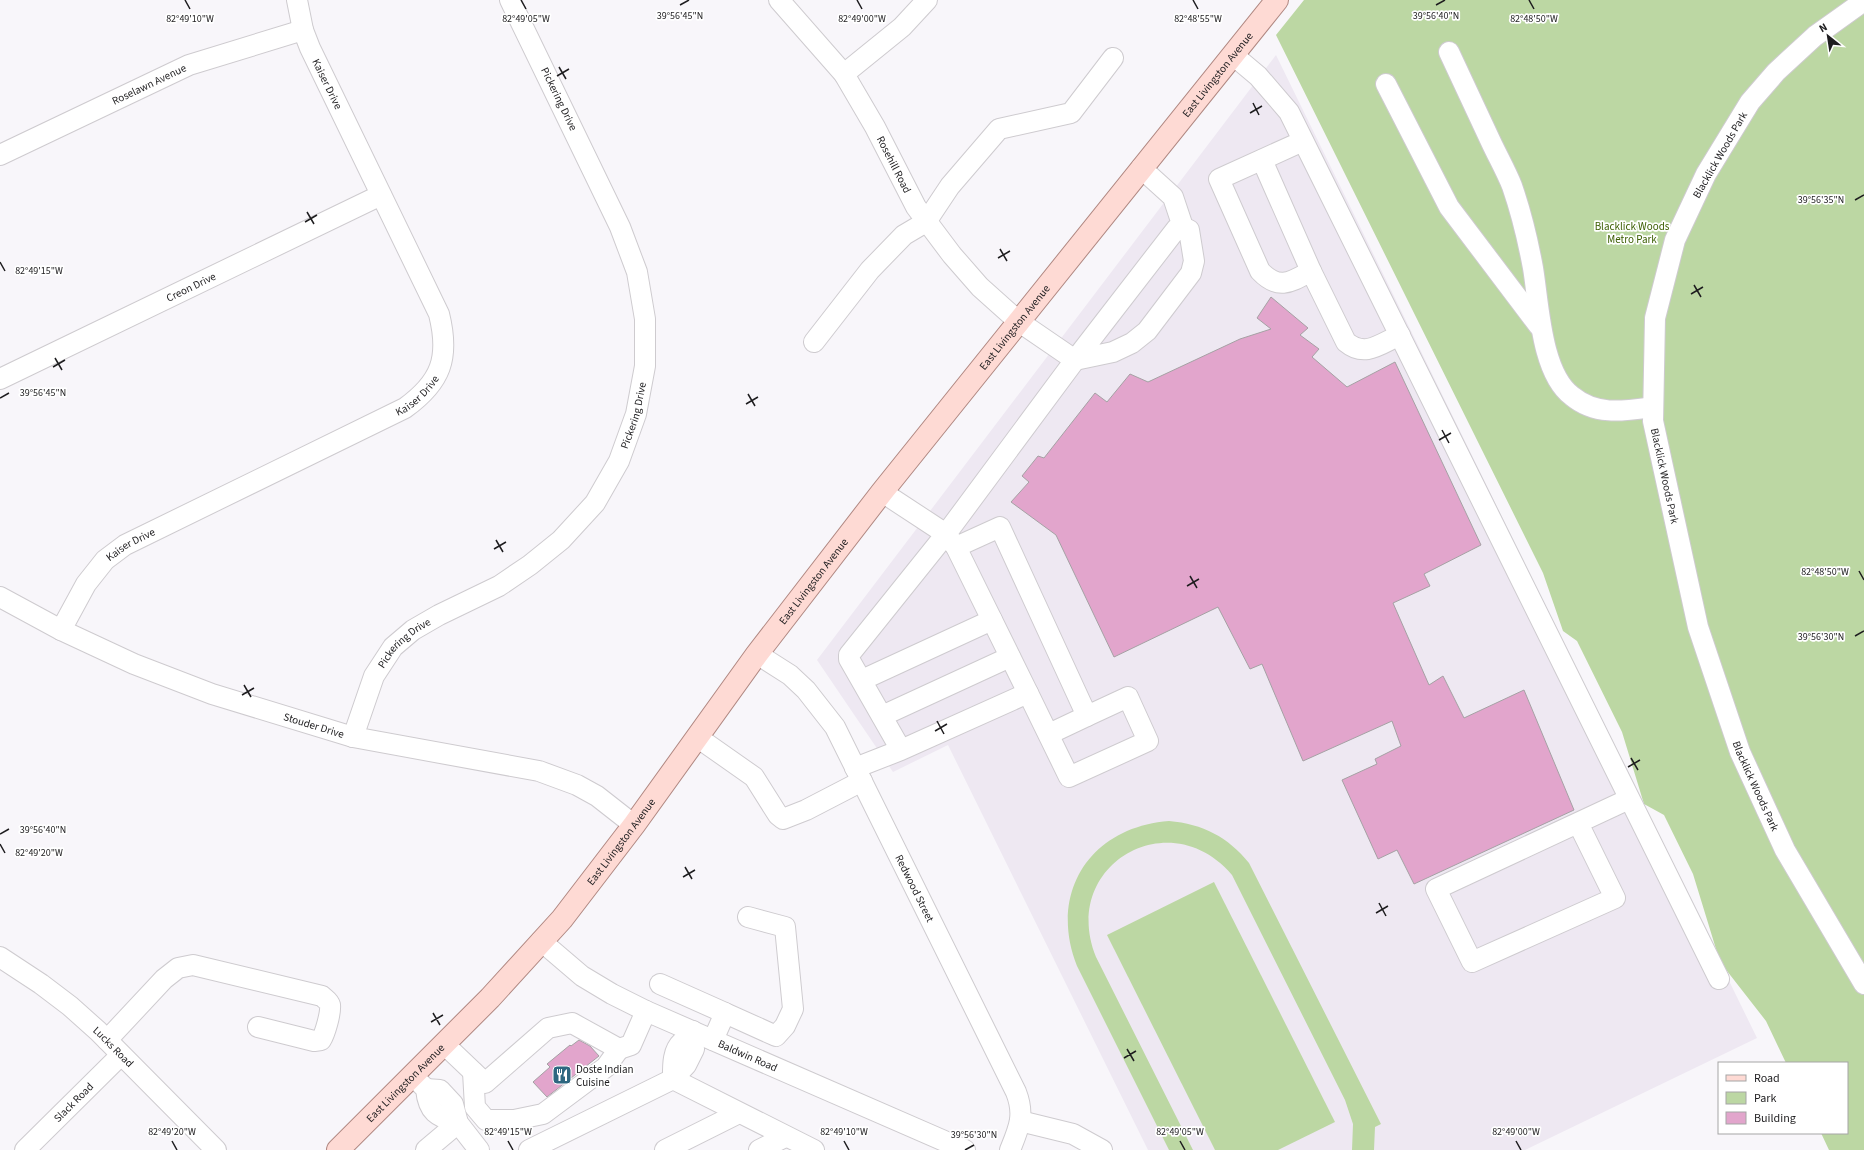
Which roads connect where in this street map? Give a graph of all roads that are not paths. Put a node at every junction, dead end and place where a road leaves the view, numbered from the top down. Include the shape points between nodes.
1 (297, 0) edge
2 (510, 0) edge
3 (779, 0) edge
4 (927, 0) edge
5 (1277, 0) edge
6 (1864, 1) edge
7 (304, 30) junction
8 (1449, 52) dead end
9 (1233, 55) junction
10 (1113, 58) dead end
11 (844, 74) junction
12 (1386, 84) dead end
13 (1303, 141) junction
14 (0, 155) edge
15 (1262, 160) junction
16 (1142, 168) junction
17 (381, 195) junction
18 (926, 222) junction
19 (1183, 226) junction
20 (1312, 271) junction
21 (1018, 321) junction
22 (1542, 332) junction
23 (1400, 335) junction
24 (814, 342) dead end
25 (1075, 360) junction
26 (0, 379) edge
27 (1653, 406) junction
28 (882, 492) junction
29 (951, 540) junction
30 (0, 597) edge
31 (992, 620) junction
32 (61, 630) junction
33 (757, 654) junction
34 (1010, 657) junction
35 (862, 680) junction
36 (1028, 693) junction
37 (882, 716) junction
38 (1087, 716) junction
39 (1048, 734) junction
40 (353, 737) junction
41 (697, 737) junction
42 (902, 750) junction
43 (858, 774) junction
44 (1629, 799) junction
45 (1578, 823) junction
46 (634, 825) junction
47 (748, 917) dead end
48 (542, 941) junction
49 (0, 957) edge
50 (1719, 980) dead end
51 (1864, 983) edge
52 (660, 984) dead end
53 (646, 1011) junction
54 (725, 1013) junction
55 (258, 1027) dead end
56 (691, 1034) junction
57 (107, 1040) junction
58 (713, 1040) junction
59 (444, 1044) junction
60 (619, 1049) junction
61 (121, 1055) junction
62 (473, 1072) junction
63 (673, 1079) junction
64 (419, 1083) junction
65 (479, 1112) junction
66 (739, 1113) junction
67 (1020, 1121) junction
68 (459, 1125) junction
69 (785, 1137) junction
70 (25, 1150) edge
71 (216, 1150) edge
72 (338, 1150) edge
73 (426, 1150) edge
74 (479, 1150) edge
75 (528, 1150) edge
76 (665, 1150) edge
77 (759, 1150) edge
78 (814, 1150) edge
79 (965, 1150) edge
80 (1010, 1150) edge
81 (1102, 1150) edge

1 - 7 street, Kaiser Drive
2 - 40 street, Pickering Drive via 617,220 637,272 645,319 645,366 636,414 619,461 595,503 560,540 500,586 420,626 393,647 374,676
3 - 11 street, Rosehill Road
4 - 11 street via 902,27
5 - 9 main road, East Livingston Avenue
6 - 27 street, Blacklick Woods Park via 1815,36 1776,72 1750,102 1706,174 1675,240 1654,318
7 - 14 street, Roselawn Avenue via 189,65
7 - 17 street, Kaiser Drive via 310,48
8 - 22 street via 1512,186 1533,269
9 - 13 street via 1258,76 1289,112
9 - 16 main road, East Livingston Avenue
10 - 18 street via 1071,113 999,129 950,186
11 - 18 street, Rosehill Road
12 - 22 street via 1450,208
13 - 15 street
13 - 23 street
15 - 20 street
15 - 20 street via 1219,179 1260,271 1278,284
16 - 19 street via 1173,197
16 - 21 main road, East Livingston Avenue
17 - 26 street, Creon Drive
17 - 32 street, Kaiser Drive via 439,314 444,350 441,368 432,384 420,397 404,408 125,545 105,560 86,584
18 - 21 street, Rosehill Road via 980,287
18 - 24 street via 904,235 870,270
19 - 25 street via 1176,228
19 - 25 street via 1189,230 1192,243 1194,261 1191,273 1147,331 1132,343 1114,352
20 - 23 street via 1346,342 1355,349 1366,350
21 - 25 street, Rosehill Road
21 - 28 main road, East Livingston Avenue
22 - 27 street via 1556,376 1571,396 1598,410 1621,412
23 - 44 street
25 - 29 street
27 - 51 street, Blacklick Woods Park via 1653,421 1698,627 1740,752 1784,850
28 - 29 street
28 - 33 main road, East Livingston Avenue
29 - 31 street
29 - 35 street via 851,651 849,659
29 - 38 street via 1000,527
30 - 32 street, Stouder Drive
31 - 34 street
31 - 35 street
32 - 40 street, Stouder Drive via 134,664 212,694
33 - 41 main road, East Livingston Avenue
33 - 43 street, Redwood Street via 790,674 806,690 835,727
34 - 36 street
34 - 37 street
35 - 37 street
36 - 39 street
36 - 42 street
37 - 42 street
38 - 39 street
38 - 39 street via 1128,697 1148,741 1069,777
40 - 46 street, Stouder Drive via 539,771 577,785 597,796
41 - 43 street via 754,777 778,815 783,818 806,810
41 - 46 main road, East Livingston Avenue
42 - 43 street
43 - 67 street, Redwood Street via 1016,1092 1021,1111
44 - 45 street
44 - 50 street
45 - 45 street via 1436,889 1472,962 1615,898
46 - 48 main road, East Livingston Avenue
47 - 54 street via 785,927 793,1009 785,1026 776,1036
48 - 53 street, Baldwin Road via 582,976
48 - 59 main road, East Livingston Avenue
49 - 57 street, Lucks Road via 70,1006
52 - 54 street
53 - 56 street, Baldwin Road
53 - 60 street via 631,1045
54 - 58 street
55 - 57 street via 314,1041 321,1040 330,1006 328,1000 322,996 193,965 178,968 164,979
56 - 58 street, Baldwin Road
56 - 63 street via 681,1042 673,1060
57 - 61 street, Lucks Road
58 - 79 street, Baldwin Road
59 - 62 street
59 - 64 main road, East Livingston Avenue
60 - 62 street via 572,1023 561,1024 548,1028 485,1083
60 - 65 street via 606,1067 543,1114 514,1120 486,1120
61 - 70 street, Slack Road
61 - 71 street, Lucks Road
62 - 65 street via 475,1107
63 - 66 street
63 - 75 street
64 - 68 street via 440,1090 454,1104
64 - 72 main road, East Livingston Avenue
65 - 68 street
66 - 69 street
66 - 76 street
67 - 80 street, Redwood Street
67 - 81 street via 1073,1134
68 - 73 street
68 - 74 street
69 - 77 street
69 - 78 street

